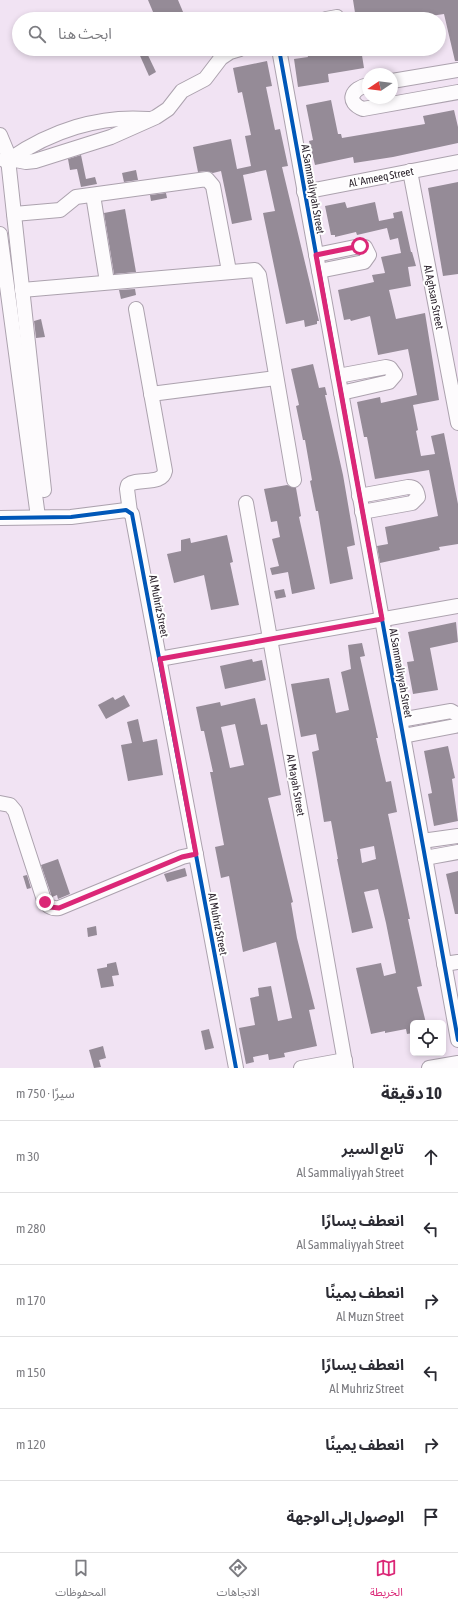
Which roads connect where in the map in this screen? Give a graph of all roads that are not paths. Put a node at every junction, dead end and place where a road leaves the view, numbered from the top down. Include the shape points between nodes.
1 (224, 56) edge
2 (280, 56) edge
3 (458, 70) edge
4 (398, 80) edge
5 (362, 86) edge
6 (458, 92) edge
7 (398, 103) edge
8 (391, 104) edge
9 (149, 119) junction
10 (0, 135) edge
11 (6, 160) edge
12 (458, 162) edge
13 (410, 171) junction
14 (304, 192) junction
15 (93, 195) junction
16 (14, 214) junction
17 (0, 234) edge
18 (316, 255) junction
19 (229, 271) junction
20 (319, 271) junction
21 (107, 282) junction
22 (22, 290) junction
23 (136, 309) dead end
24 (338, 376) junction
25 (276, 378) junction
26 (341, 393) junction
27 (151, 394) junction
28 (458, 424) edge
29 (294, 480) dead end
30 (44, 490) dead end
31 (359, 496) junction
32 (246, 503) dead end
33 (130, 512) junction
34 (362, 512) junction
35 (38, 517) junction
36 (0, 518) edge
37 (458, 606) edge
38 (382, 619) junction
39 (270, 639) junction
40 (160, 659) junction
41 (458, 715) edge
42 (400, 720) junction
43 (458, 724) edge
44 (403, 736) junction
45 (0, 804) edge
46 (458, 836) edge
47 (422, 841) junction
48 (458, 852) edge
49 (196, 854) junction
50 (425, 858) junction
51 (451, 963) edge
52 (453, 980) edge
53 (458, 1040) edge
54 (458, 1063) edge
55 (345, 1064) edge
56 (236, 1068) edge
57 (301, 1068) edge
58 (429, 1068) edge

1 - 9 street via 205,79 182,91 163,114
2 - 14 street, Al Sammaliyyah Street
3 - 4 street
5 - 8 street via 354,91 352,97 357,107 363,109
6 - 7 street
9 - 11 street via 111,137 36,161
9 - 11 street via 96,120 46,138
10 - 11 street
11 - 16 street
12 - 13 street, Al 'Ameeq Street
13 - 14 street, Al 'Ameeq Street
13 - 28 street, Al Aghsan Street
14 - 18 street, Al Sammaliyyah Street
15 - 16 street via 76,198 60,210
15 - 19 street via 209,180 213,186
15 - 21 street
16 - 22 street
17 - 35 street
18 - 20 street, Al Sammaliyyah Street
18 - 20 street via 360,246 368,250 369,255 364,262
19 - 21 street
19 - 25 street via 253,269 258,273
20 - 24 street, Al Sammaliyyah Street
21 - 22 street
22 - 30 street
23 - 27 street
24 - 26 street, Al Sammaliyyah Street
24 - 26 street via 386,367 394,371 395,375 389,382
25 - 27 street
25 - 29 street
26 - 31 street, Al Sammaliyyah Street
27 - 33 street, Al Muhriz Street via 164,473 159,479 132,482 128,485
31 - 34 street, Al Sammaliyyah Street
31 - 34 street via 408,487 417,490 418,497 412,503
32 - 39 street, Al Mayah Street
33 - 35 street via 126,510 71,517
33 - 40 street, Al Muhriz Street
34 - 38 street, Al Sammaliyyah Street
35 - 36 street
37 - 38 street
38 - 39 street
38 - 42 street, Al Sammaliyyah Street
39 - 40 street
39 - 55 street, Al Mayah Street
40 - 49 street, Al Muhriz Street
41 - 42 street, Al Sammaliyyah Street via 451,711
42 - 44 street, Al Sammaliyyah Street
43 - 44 street
44 - 47 street, Al Sammaliyyah Street
45 - 49 street via 10,805 15,811 44,900 53,908 59,908 182,857
46 - 47 street
47 - 50 street, Al Sammaliyyah Street
48 - 50 street
49 - 56 street, Al Muhriz Street
50 - 51 street, Al Sammaliyyah Street
51 - 52 street, Al Sammaliyyah Street
52 - 53 street, Al Sammaliyyah Street
54 - 58 street
55 - 57 street

